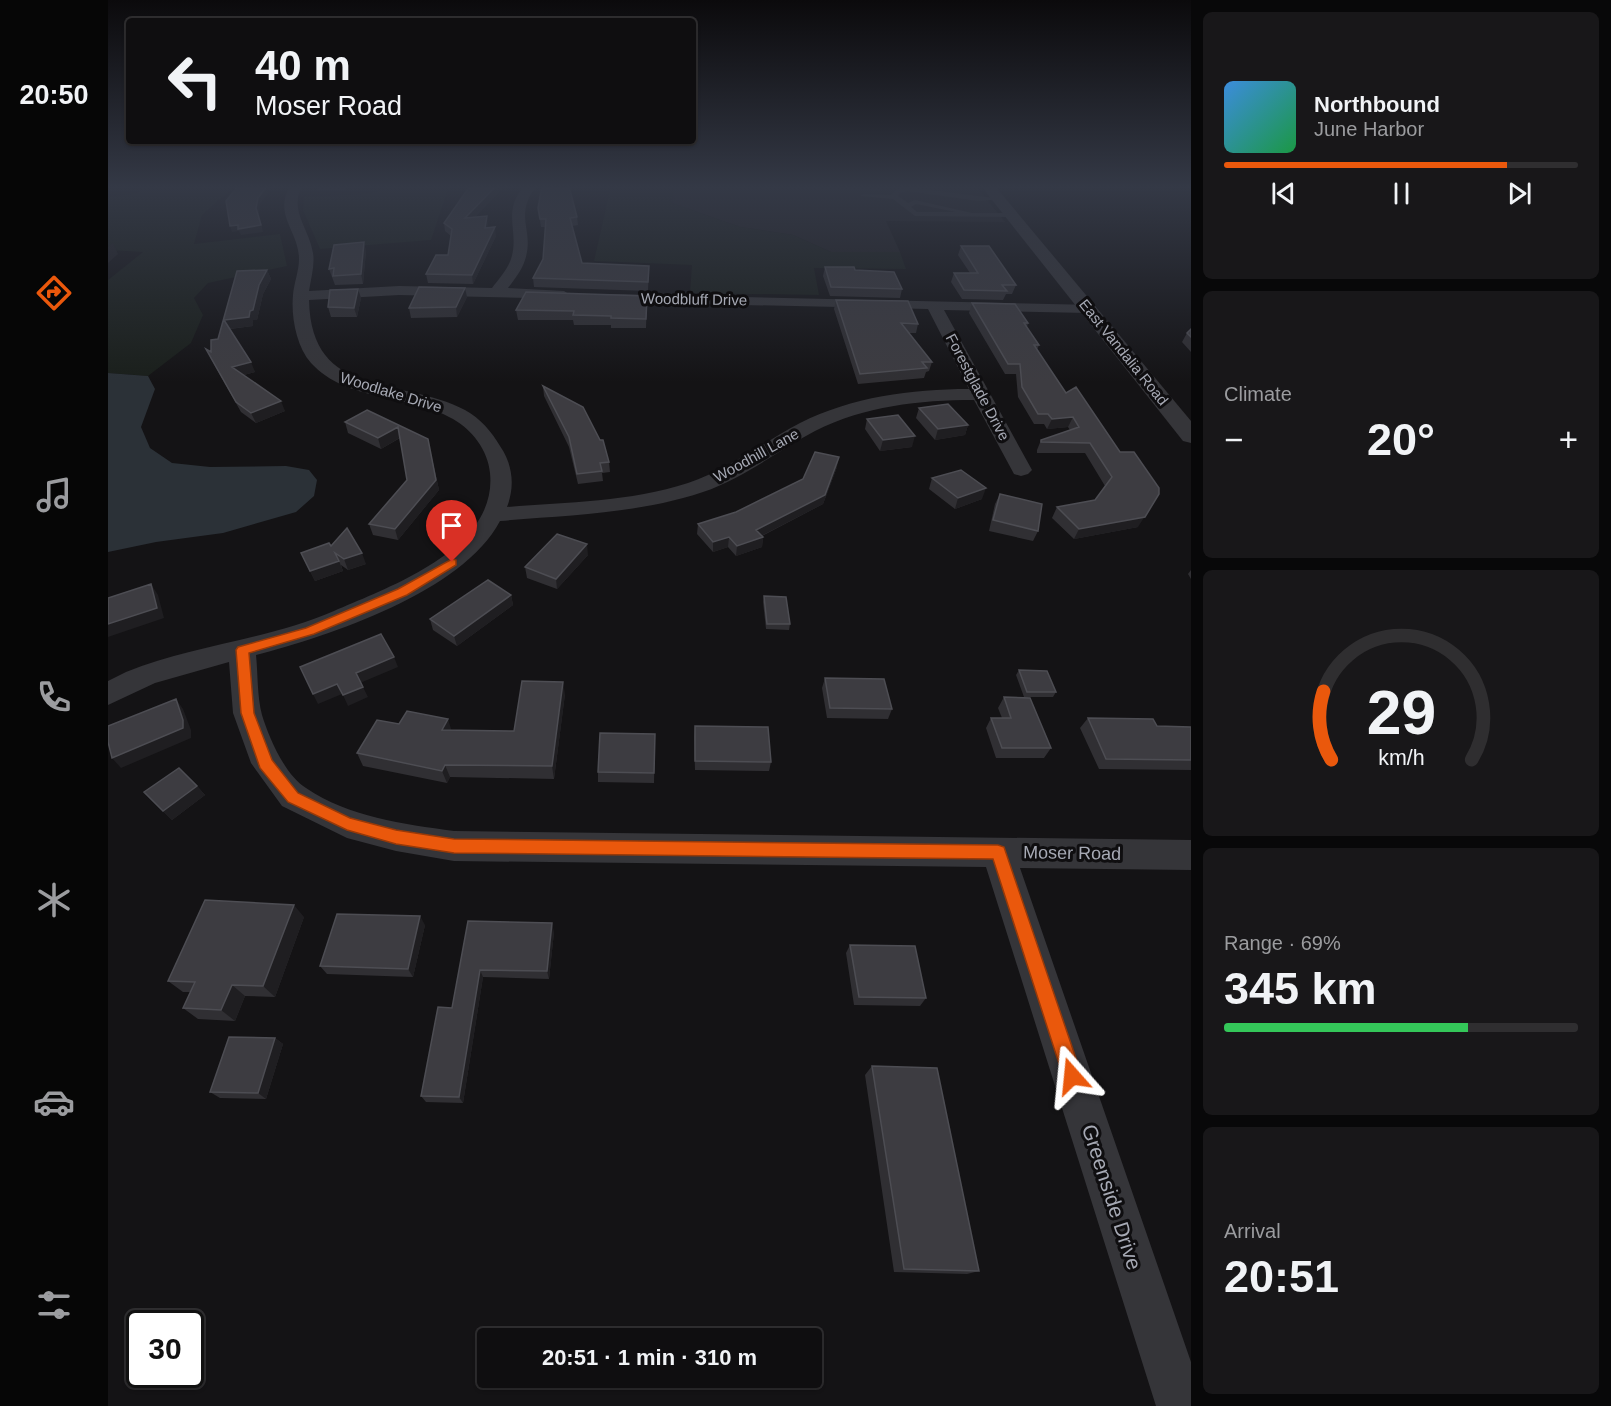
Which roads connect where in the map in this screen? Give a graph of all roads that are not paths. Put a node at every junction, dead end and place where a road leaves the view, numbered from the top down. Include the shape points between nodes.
1 (304, 252) edge
2 (519, 252) edge
3 (1042, 252) edge
4 (497, 292) junction
5 (300, 296) junction
6 (934, 305) junction
7 (1088, 308) junction
8 (981, 394) junction
9 (1191, 435) edge
10 (1021, 470) dead end
11 (493, 515) junction
12 (242, 650) junction
13 (108, 694) edge
14 (998, 852) junction
15 (1191, 855) edge
16 (1181, 1406) edge

1 - 5 street, Woodlake Drive
2 - 4 street
3 - 7 street, East Vandalia Road
4 - 5 street, Woodbluff Drive via 390,289
4 - 6 street, Woodbluff Drive
5 - 11 street, Woodlake Drive via 306,333 316,357 333,374 441,405 488,437 500,464 502,492
6 - 7 street, Woodbluff Drive
6 - 8 street, Forestglade Drive
7 - 9 street, East Vandalia Road
8 - 10 street, Forestglade Drive
8 - 11 street, Woodhill Lane via 902,399 849,410 810,426 721,477 677,492 618,503
11 - 12 street, Woodlake Drive via 480,535 452,562 403,592 310,631
12 - 13 street, Woodlake Drive via 143,677
12 - 14 street, Moser Road via 248,713 266,763 293,797 347,824 454,846
14 - 15 street, Moser Road
14 - 16 street, Greenside Drive

